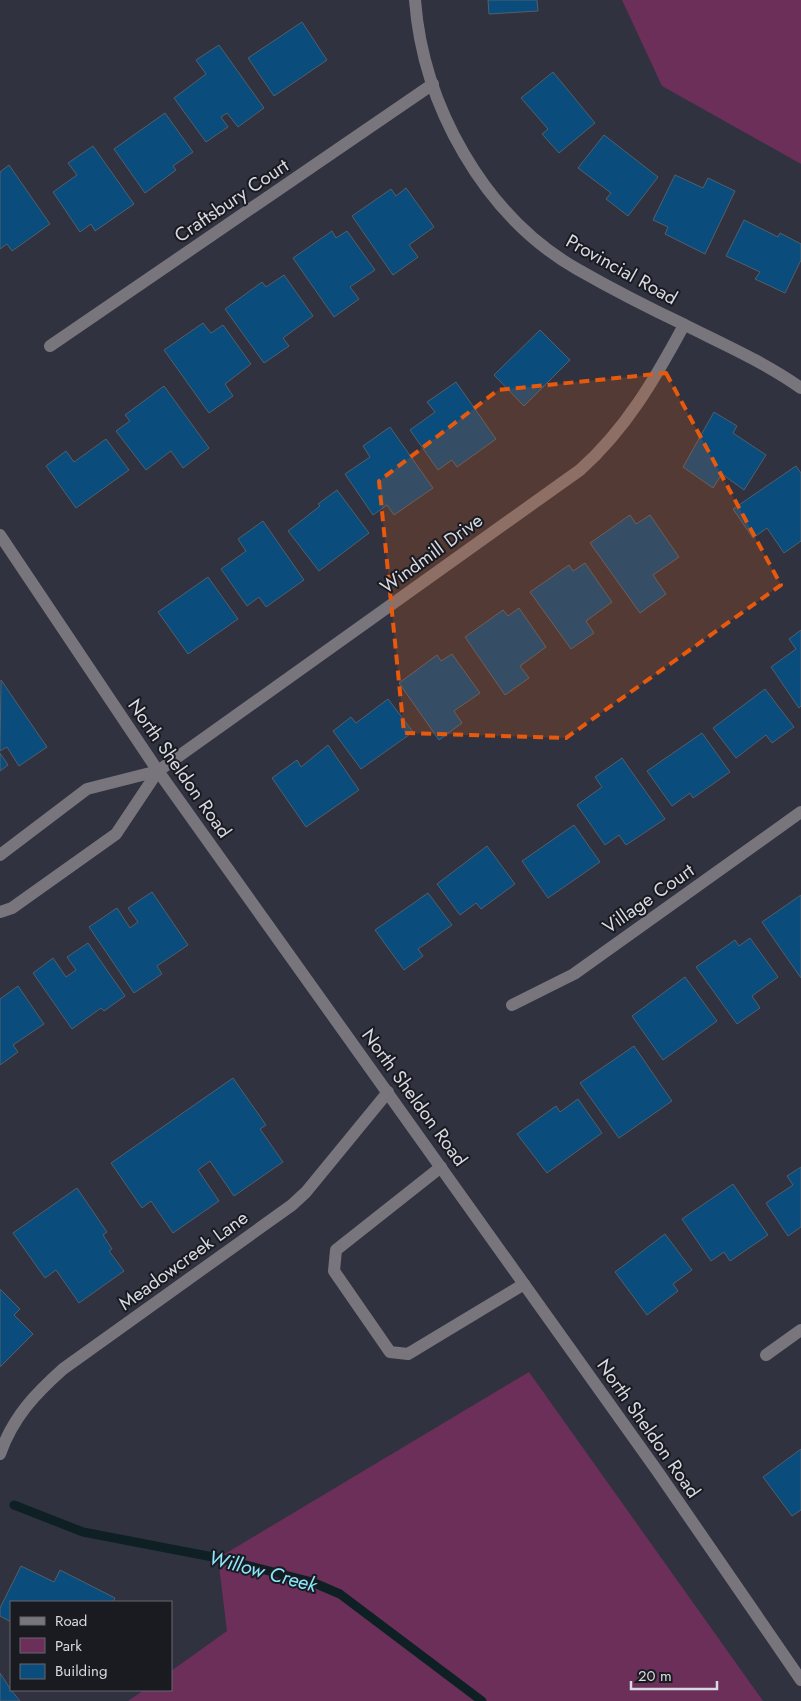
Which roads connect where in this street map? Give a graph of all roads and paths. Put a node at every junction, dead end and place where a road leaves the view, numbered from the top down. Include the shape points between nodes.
1 (415, 0) edge
2 (433, 84) junction
3 (684, 325) junction
4 (50, 346) dead end
5 (801, 388) edge
6 (0, 535) edge
7 (158, 771) junction
8 (801, 812) edge
9 (0, 855) edge
10 (0, 912) edge
11 (512, 1005) dead end
12 (388, 1092) junction
13 (441, 1167) junction
14 (524, 1284) junction
15 (801, 1330) edge
16 (766, 1355) dead end
17 (0, 1454) edge
18 (801, 1680) edge

1 - 2 street, Provincial Road via 424,54
2 - 3 street, Provincial Road via 465,154 491,193 517,222 576,268
2 - 4 street, Craftsbury Court
3 - 5 street, Provincial Road via 750,356
3 - 7 street, Windmill Drive via 628,419 580,470
6 - 7 street, North Sheldon Road
7 - 9 street, Windmill Drive via 87,789
7 - 10 street, Windmill Drive via 116,834 12,908
7 - 12 street, North Sheldon Road
8 - 11 street, Village Court via 574,974
12 - 13 street, North Sheldon Road
12 - 17 street, Meadowcreek Lane via 292,1205 64,1369 36,1393 20,1412
13 - 14 street, North Sheldon Road
13 - 14 street via 336,1250 334,1271 390,1352 408,1354
14 - 18 street, North Sheldon Road
15 - 16 street

